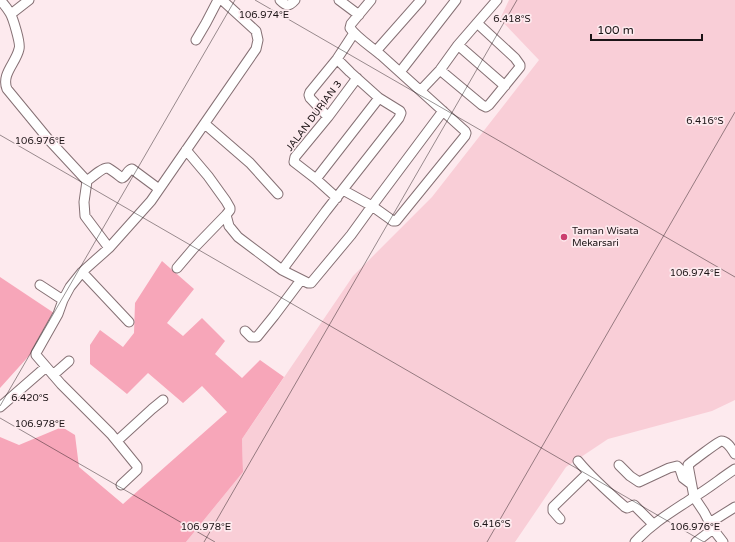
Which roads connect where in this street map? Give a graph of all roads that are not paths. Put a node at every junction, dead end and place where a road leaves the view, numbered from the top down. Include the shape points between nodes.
1 (0, 0) edge
2 (28, 0) edge
3 (218, 0) edge
4 (222, 0) edge
5 (280, 0) edge
6 (295, 0) edge
7 (339, 0) edge
8 (371, 0) edge
9 (421, 0) edge
10 (456, 0) edge
11 (497, 0) edge
12 (11, 14) junction
13 (358, 15) junction
14 (477, 24) junction
15 (354, 33) junction
16 (196, 40) dead end
17 (458, 45) junction
18 (376, 51) junction
19 (337, 59) junction
20 (440, 70) junction
21 (400, 72) junction
22 (357, 78) junction
23 (505, 86) junction
24 (421, 90) junction
25 (379, 98) junction
26 (443, 111) junction
27 (328, 117) junction
28 (205, 124) junction
29 (186, 150) junction
30 (316, 179) junction
31 (87, 181) junction
32 (159, 189) junction
33 (343, 190) junction
34 (278, 194) dead end
35 (337, 198) junction
36 (372, 206) junction
37 (226, 216) junction
38 (109, 248) junction
39 (177, 268) dead end
40 (282, 270) junction
41 (82, 272) junction
42 (301, 280) junction
43 (40, 285) dead end
44 (63, 300) junction
45 (129, 322) dead end
46 (245, 331) dead end
47 (69, 361) dead end
48 (46, 367) junction
49 (53, 375) junction
50 (163, 400) dead end
51 (0, 407) edge
52 (117, 441) junction
53 (735, 454) edge
54 (578, 461) dead end
55 (620, 465) dead end
56 (735, 469) edge
57 (588, 473) junction
58 (691, 484) junction
59 (121, 485) dead end
60 (694, 497) junction
61 (735, 507) edge
62 (560, 519) dead end
63 (653, 524) junction
64 (712, 526) junction
65 (635, 542) edge
66 (696, 542) edge
67 (723, 542) edge

1 - 12 street
2 - 12 street
3 - 16 street
4 - 28 street via 256,31 258,40 256,50
5 - 6 street via 288,5
7 - 13 street
8 - 13 street
9 - 18 street
10 - 21 street
11 - 14 street
12 - 31 street via 20,46 5,79 7,89
13 - 15 street via 350,28
14 - 17 street
14 - 23 street via 516,58 520,65
15 - 18 street
15 - 19 street
17 - 20 street
17 - 23 street
18 - 21 street
19 - 22 street
19 - 27 street via 309,95
20 - 23 street via 486,107
20 - 24 street
21 - 24 street
22 - 25 street
22 - 27 street, JALAN DURIAN 3
24 - 26 street
25 - 30 street
25 - 33 street via 400,111 400,115
26 - 36 street
26 - 36 street via 465,130 465,136 396,221
27 - 30 street, JALAN DURIAN 3 via 294,160
28 - 29 street
28 - 34 street via 250,163
29 - 32 street
29 - 37 street via 226,201 230,208
30 - 35 street, JALAN DURIAN 3
31 - 32 street via 104,168 122,178 132,169
31 - 38 street via 85,216
32 - 38 street
33 - 35 street
33 - 36 street
35 - 40 street
36 - 42 street via 312,282 309,284
37 - 39 street
37 - 40 street via 229,226 238,237
38 - 41 street
40 - 42 street
41 - 44 street
41 - 45 street
42 - 46 street via 257,337 251,337
43 - 44 street
44 - 48 street via 36,353
47 - 49 street
48 - 49 street
48 - 51 street
49 - 52 street
50 - 52 street
52 - 59 street via 138,468
53 - 58 street via 727,443 720,441 688,464
54 - 57 street
55 - 58 street via 638,482 677,466 683,478
56 - 60 street
57 - 62 street via 553,507 553,511
57 - 63 street via 626,508 635,505
58 - 60 street
60 - 63 street
60 - 64 street
61 - 64 street
63 - 65 street
64 - 66 street
64 - 67 street

